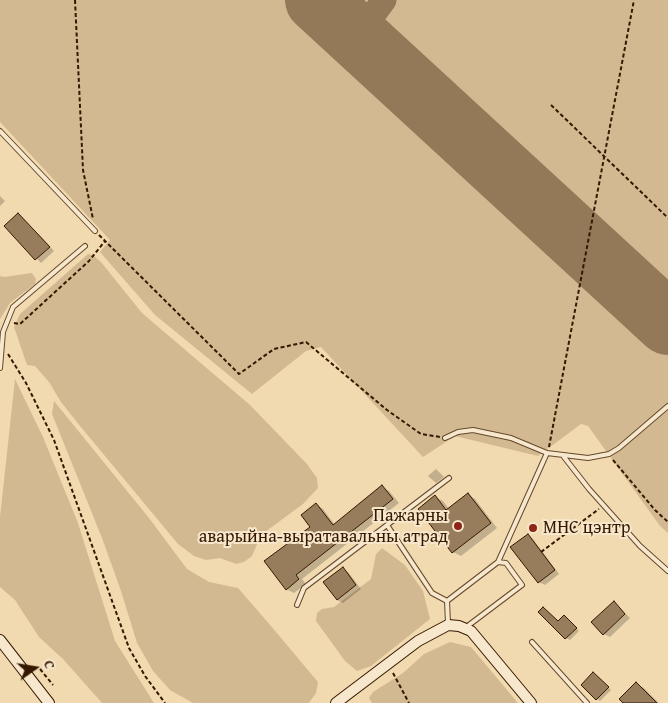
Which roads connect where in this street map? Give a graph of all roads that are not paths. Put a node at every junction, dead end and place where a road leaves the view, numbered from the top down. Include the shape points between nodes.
1 (0, 131) edge
2 (95, 231) road end
3 (85, 246) dead end
4 (0, 368) edge
5 (668, 406) edge
6 (444, 438) road end
7 (547, 452) junction
8 (564, 456) junction
9 (449, 478) dead end
10 (387, 525) junction
11 (498, 562) junction
12 (668, 571) edge
13 (446, 601) junction
14 (297, 605) dead end
15 (448, 625) junction
16 (465, 628) junction
17 (0, 640) edge
18 (532, 642) dead end
19 (49, 703) edge
20 (336, 703) edge
21 (531, 703) edge
22 (587, 703) edge

1 - 2 lane
3 - 4 lane via 13,307 2,343
5 - 8 lane via 609,454 588,458
6 - 7 lane via 473,430 504,436
7 - 8 lane
7 - 11 lane
8 - 12 lane via 640,546
9 - 10 lane
10 - 13 lane via 432,593
10 - 14 lane via 304,588
11 - 13 lane
11 - 16 lane via 506,563 522,585
13 - 15 lane
15 - 16 street
15 - 20 street via 418,641
16 - 21 street via 471,631
17 - 19 street
18 - 22 lane

